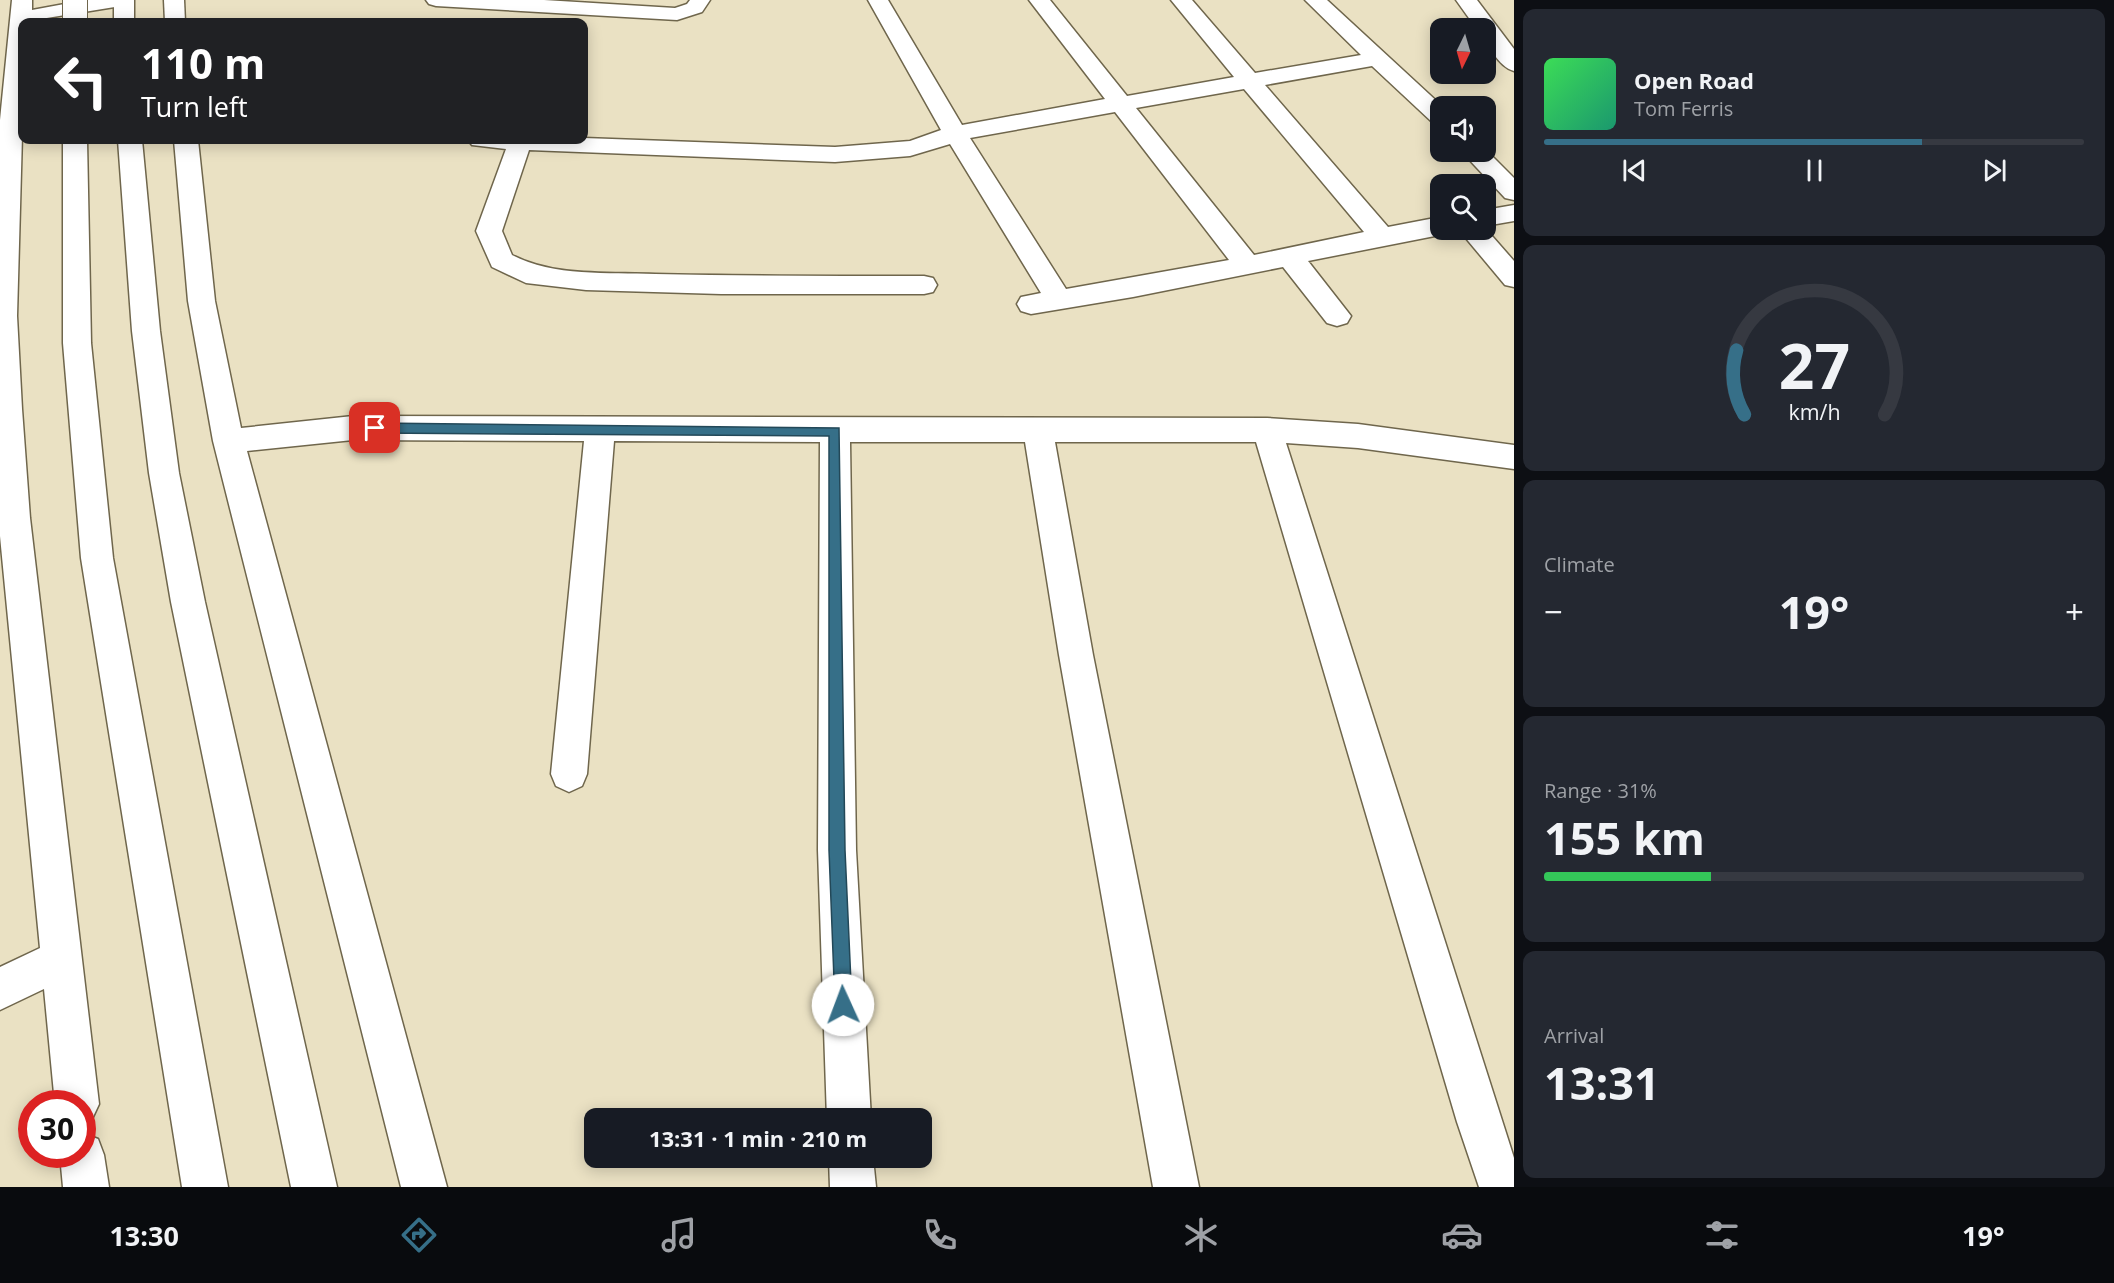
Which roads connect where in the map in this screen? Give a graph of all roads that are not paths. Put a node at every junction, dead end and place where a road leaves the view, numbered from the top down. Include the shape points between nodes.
1 (174, 0) edge
2 (436, 0) edge
3 (700, 0) edge
4 (878, 0) edge
5 (1039, 0) edge
6 (1181, 0) edge
7 (1315, 0) edge
8 (1466, 0) edge
9 (532, 3) edge
10 (123, 8) edge
11 (21, 9) edge
12 (175, 18) edge
13 (18, 45) edge
14 (1379, 58) junction
15 (1514, 64) edge
16 (1250, 80) junction
17 (1121, 101) junction
18 (1430, 107) edge
19 (955, 133) junction
20 (75, 144) edge
21 (130, 144) edge
22 (186, 144) edge
23 (519, 144) edge
24 (558, 144) edge
25 (1484, 162) edge
26 (1514, 192) edge
27 (1514, 213) edge
28 (1496, 216) edge
29 (1430, 228) edge
30 (1382, 237) junction
31 (1481, 240) edge
32 (1288, 255) junction
33 (1247, 264) junction
34 (1514, 278) edge
35 (924, 285) dead end
36 (1059, 300) junction
37 (1030, 304) dead end
38 (1337, 316) dead end
39 (600, 430) junction
40 (1267, 430) junction
41 (835, 431) junction
42 (1038, 431) junction
43 (228, 441) junction
44 (1514, 457) edge
45 (7, 518) edge
46 (569, 774) dead end
47 (61, 959) junction
48 (0, 988) edge
49 (75, 1090) edge
50 (849, 1108) edge
51 (84, 1168) edge
52 (852, 1168) edge
53 (86, 1187) edge
54 (205, 1187) edge
55 (314, 1187) edge
56 (424, 1187) edge
57 (853, 1187) edge
58 (1176, 1187) edge
59 (1502, 1187) edge

1 - 12 main road
2 - 9 main road
3 - 9 main road via 695,8 676,14
4 - 19 main road
5 - 17 main road
6 - 16 main road
7 - 14 main road
8 - 15 main road
10 - 11 main road
13 - 45 main road via 3,316
14 - 16 main road
14 - 18 main road
16 - 17 main road
16 - 30 main road
17 - 19 main road
17 - 33 main road
19 - 24 main road via 941,140 866,155
19 - 36 main road
20 - 54 main road via 77,343 97,558
21 - 55 main road via 146,331 164,472 188,602
22 - 43 main road via 194,257
23 - 35 main road via 489,231 501,261 526,274 608,282
25 - 26 main road
27 - 28 main road
29 - 30 main road
30 - 32 main road
31 - 34 main road
32 - 33 main road
32 - 38 main road
33 - 36 main road
36 - 37 main road
39 - 41 main road
39 - 43 main road via 353,428
39 - 46 main road
40 - 42 main road
40 - 44 main road via 1358,436
40 - 59 main road
41 - 42 main road
41 - 50 main road via 837,850
42 - 58 main road via 1078,667
43 - 56 main road
45 - 47 main road
47 - 48 main road
47 - 49 main road
51 - 53 main road
52 - 57 main road

